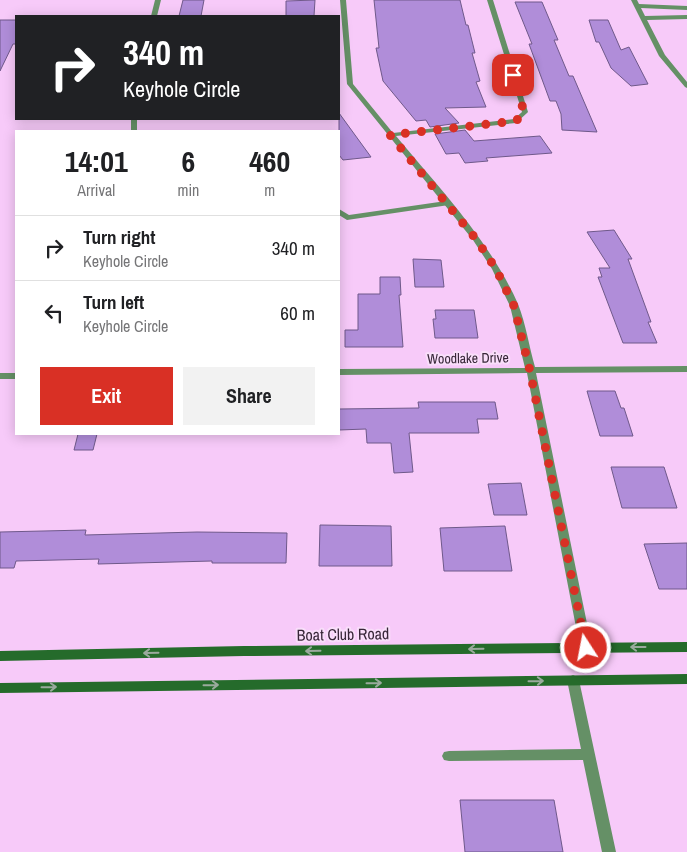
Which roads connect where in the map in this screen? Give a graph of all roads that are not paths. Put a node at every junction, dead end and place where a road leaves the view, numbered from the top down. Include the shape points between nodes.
1 (158, 0) edge
2 (343, 0) edge
3 (490, 0) edge
4 (634, 0) edge
5 (638, 6) junction
6 (687, 8) edge
7 (154, 15) edge
8 (687, 17) edge
9 (645, 18) junction
10 (687, 86) edge
11 (390, 135) junction
12 (446, 203) junction
13 (340, 212) edge
14 (687, 370) edge
15 (530, 371) junction
16 (340, 372) edge
17 (0, 376) edge
18 (15, 376) edge
19 (687, 647) edge
20 (586, 648) junction
21 (0, 656) edge
22 (687, 678) edge
23 (573, 680) junction
24 (0, 688) edge
25 (588, 754) junction
26 (449, 756) dead end
27 (609, 852) edge

1 - 7 street
2 - 11 street via 350,84
3 - 11 street via 524,112 516,121
4 - 5 street
5 - 6 street
5 - 9 street
8 - 9 street
9 - 10 street via 662,56
11 - 12 street
12 - 13 street via 347,218
12 - 15 street via 496,269 514,306
14 - 15 street, Woodlake Drive
15 - 16 street, Woodlake Drive
15 - 20 street
17 - 18 street
19 -> 20 main road, Boat Club Road
20 -> 21 main road, Boat Club Road
22 - 23 main road
24 -> 23 main road
23 - 25 street
25 - 26 street
25 - 27 street

